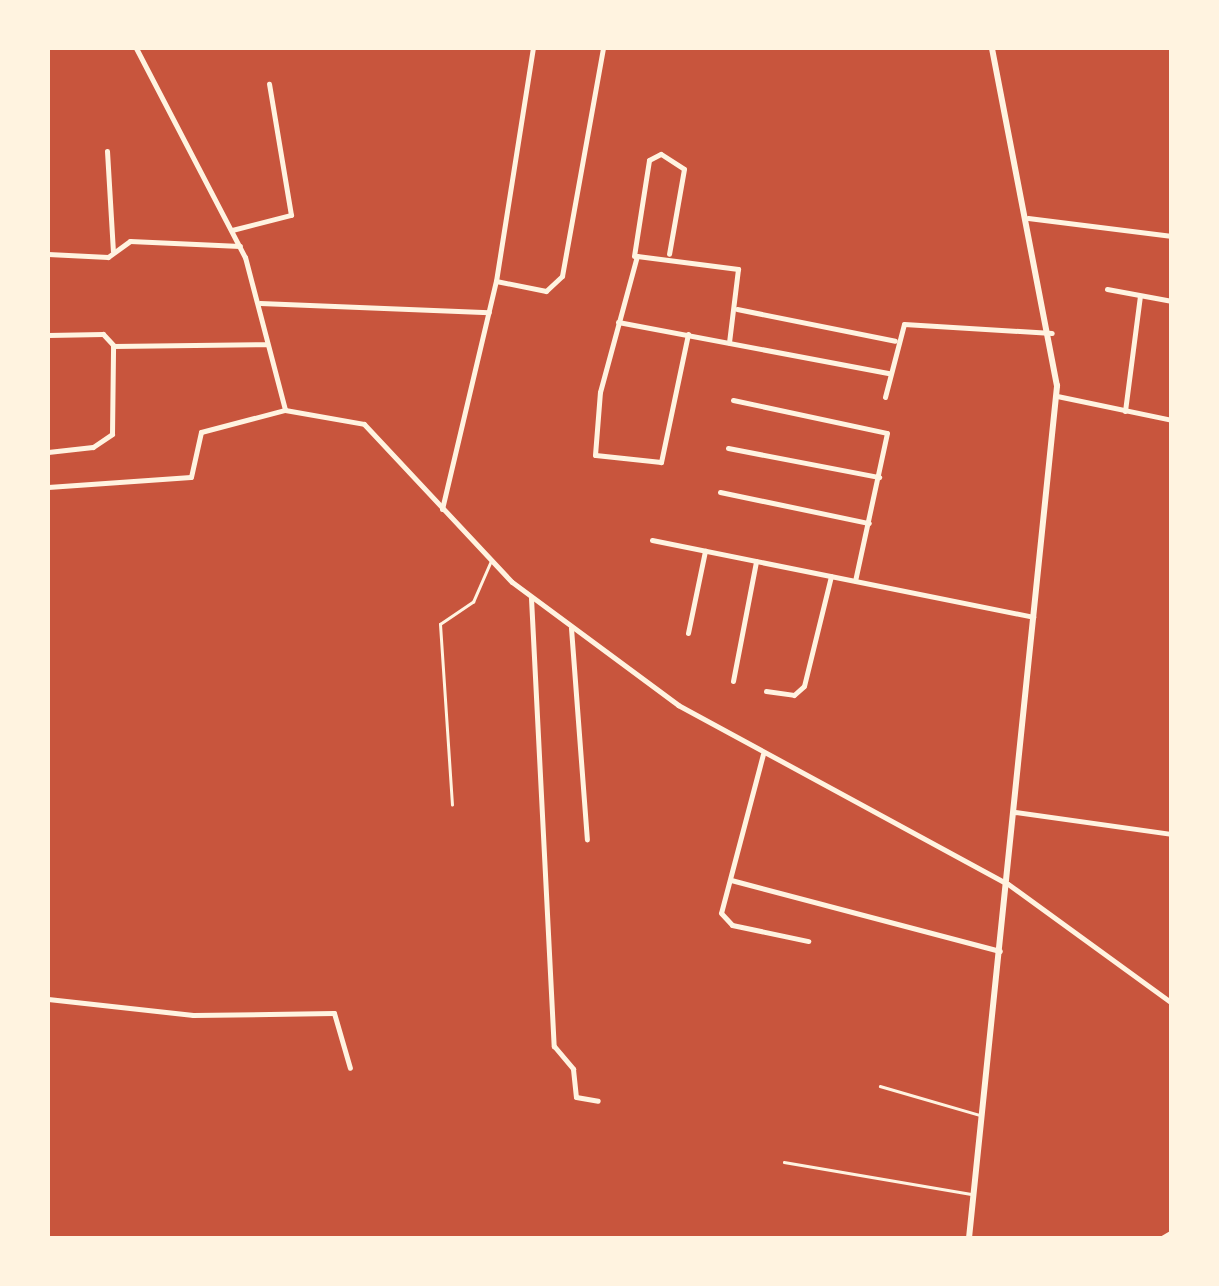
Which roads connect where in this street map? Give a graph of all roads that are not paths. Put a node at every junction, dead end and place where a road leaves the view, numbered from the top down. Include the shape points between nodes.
1 (136, 48) edge
2 (534, 48) edge
3 (603, 48) edge
4 (992, 48) edge
5 (269, 84) dead end
6 (107, 151) dead end
7 (1028, 218) junction
8 (232, 230) junction
9 (1172, 236) edge
10 (240, 246) junction
11 (48, 254) edge
12 (113, 254) junction
13 (669, 254) junction
14 (633, 262) junction
15 (496, 281) junction
16 (1107, 289) dead end
17 (1140, 296) junction
18 (1172, 301) edge
19 (260, 304) junction
20 (737, 309) junction
21 (489, 312) junction
22 (618, 322) junction
23 (1052, 333) junction
24 (688, 334) junction
25 (48, 335) edge
26 (895, 341) junction
27 (729, 342) junction
28 (266, 344) junction
29 (114, 346) junction
30 (889, 374) junction
31 (885, 396) dead end
32 (1056, 396) junction
33 (732, 400) dead end
34 (285, 410) junction
35 (1125, 410) junction
36 (1172, 420) edge
37 (728, 448) dead end
38 (48, 452) edge
39 (880, 477) junction
40 (48, 488) edge
41 (720, 492) dead end
42 (442, 510) junction
43 (869, 523) junction
44 (652, 540) dead end
45 (704, 551) junction
46 (756, 561) junction
47 (491, 562) junction
48 (831, 576) junction
49 (855, 582) junction
50 (531, 598) junction
51 (1036, 618) junction
52 (572, 628) junction
53 (688, 633) dead end
54 (733, 681) dead end
55 (766, 691) dead end
56 (763, 754) junction
57 (452, 804) dead end
58 (1015, 812) junction
59 (1172, 834) edge
60 (587, 839) dead end
61 (732, 880) junction
62 (1008, 884) junction
63 (808, 941) dead end
64 (1000, 951) junction
65 (48, 998) edge
66 (1172, 1003) edge
67 (350, 1068) dead end
68 (880, 1086) dead end
69 (598, 1101) dead end
70 (981, 1115) junction
71 (784, 1162) dead end
72 (973, 1194) junction
73 (1172, 1232) edge
74 (968, 1238) edge
75 (1162, 1238) edge

1 - 8 street
2 - 15 street
3 - 15 street via 562,276 546,291
4 - 7 street
5 - 8 street via 291,215
6 - 12 street
7 - 9 street
7 - 23 street
8 - 10 street
10 - 12 street via 130,242
10 - 19 street
11 - 12 street
13 - 14 street via 644,252
13 - 14 street via 684,169 661,154 649,160
13 - 20 street via 734,265
14 - 22 street
15 - 21 street
16 - 17 street
17 - 18 street
17 - 35 street
19 - 21 street
19 - 28 street
20 - 26 street
20 - 27 street
21 - 42 street
22 - 24 street
22 - 24 street via 590,442 602,458 661,462
23 - 26 street via 913,321
23 - 32 street
24 - 27 street
25 - 29 street via 103,334
26 - 30 street
27 - 30 street
28 - 29 street
28 - 34 street
29 - 38 street via 112,434 94,447
30 - 31 street
32 - 35 street
32 - 51 street
33 - 39 street via 880,429 889,441
34 - 40 street via 201,432 191,477
34 - 42 street via 364,424
35 - 36 street
37 - 39 street
39 - 43 street
41 - 43 street
42 - 47 street
43 - 49 street
44 - 45 street
45 - 46 street
45 - 53 street
46 - 48 street
46 - 54 street
47 - 50 street
47 - 57 lane via 473,602 440,624
48 - 49 street
48 - 55 street via 804,686 794,695
49 - 51 street
50 - 52 street
50 - 69 street via 554,1046 573,1069 576,1097
51 - 58 street
52 - 56 street
52 - 60 street
56 - 61 street
56 - 62 street
58 - 59 street
58 - 62 street
61 - 63 street via 724,922
61 - 64 street
62 - 64 street
62 - 66 street
64 - 70 street
65 - 67 street via 194,1015 334,1013
68 - 70 lane
70 - 72 street
71 - 72 lane
72 - 74 street
73 - 75 street

